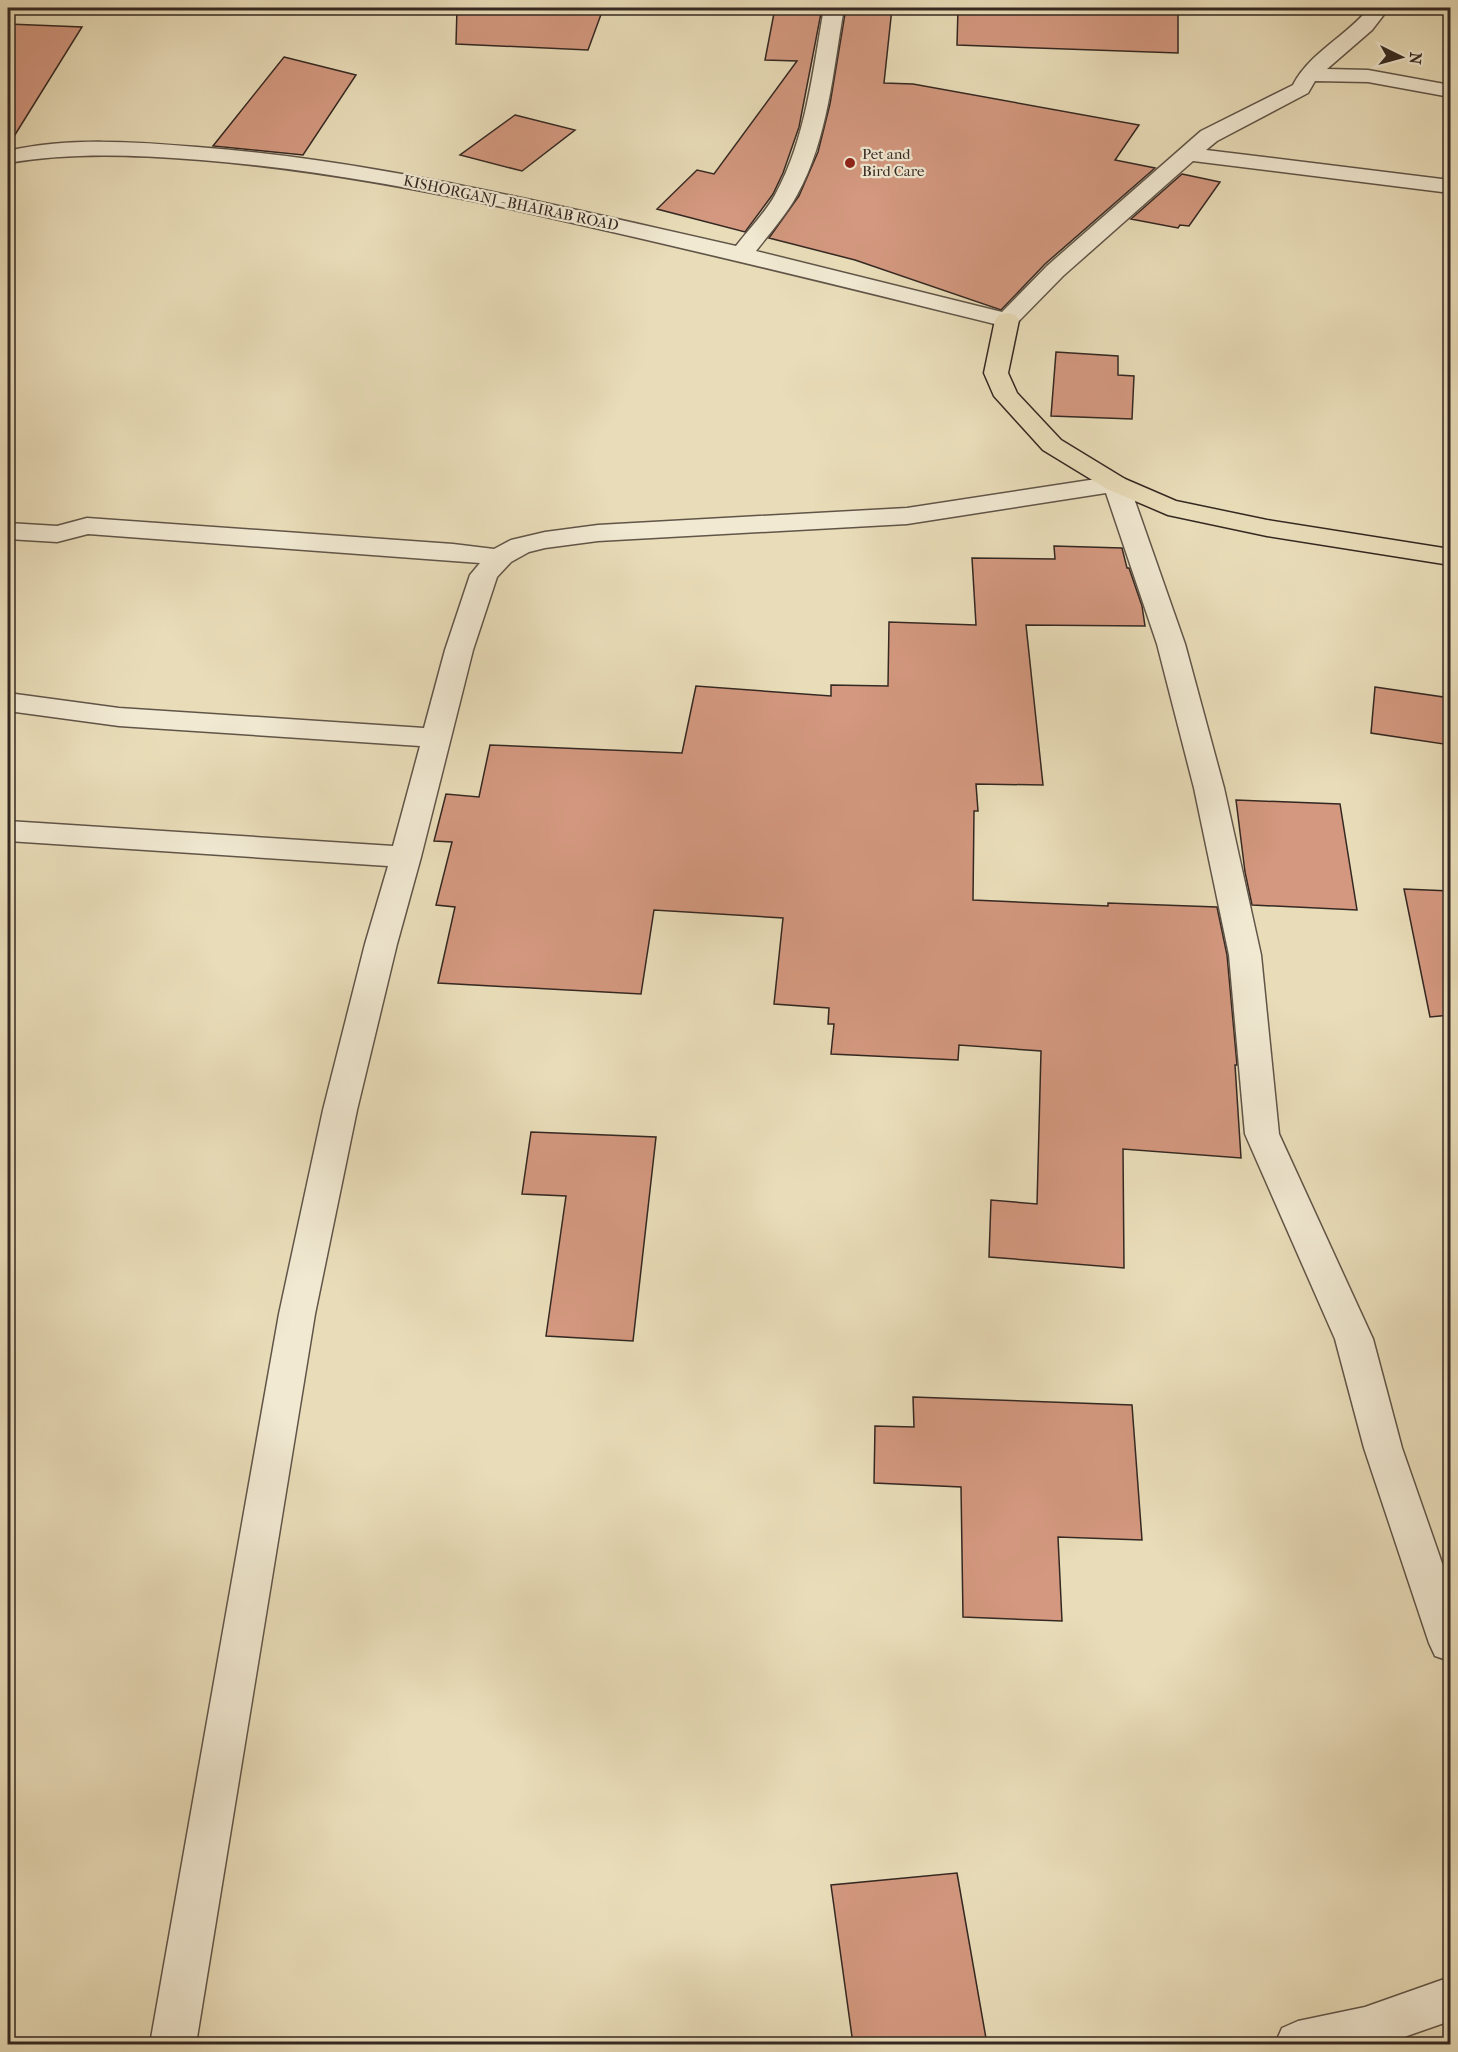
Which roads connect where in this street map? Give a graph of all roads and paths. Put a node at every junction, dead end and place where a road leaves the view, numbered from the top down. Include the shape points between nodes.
1 (834, 8) edge
2 (1379, 8) edge
3 (1308, 75) junction
4 (1450, 91) edge
5 (1189, 154) junction
6 (8, 157) edge
7 (1450, 187) edge
8 (741, 254) junction
9 (1007, 320) junction
10 (1116, 484) junction
11 (8, 531) edge
12 (1450, 557) edge
13 (500, 558) junction
14 (8, 702) edge
15 (437, 738) junction
16 (8, 831) edge
17 (406, 857) junction
18 (1450, 1643) edge
19 (1450, 1999) edge
20 (173, 2044) edge
21 (1298, 2044) edge

1 - 8 street via 819,92 796,172 785,196
2 - 3 street via 1365,26
3 - 4 street via 1368,76
3 - 5 street via 1301,89 1209,136
5 - 7 street
5 - 9 street via 1055,270
6 - 8 street, KISHORGANJ - BHAIRAB ROAD via 31,152 126,148 340,169 446,187
8 - 9 street, KISHORGANJ - BHAIRAB ROAD
9 - 10 main road via 996,373 1006,396 1052,445
10 - 12 main road via 1168,507 1267,528
10 - 13 street via 907,516 598,533 520,546
10 - 18 street via 1171,644 1209,788 1245,955 1262,1134 1354,1339 1383,1448
11 - 13 street via 57,534 87,526
13 - 15 street via 484,575 459,650
14 - 15 street via 119,717
15 - 17 street
16 - 17 street
17 - 20 street via 340,1110 297,1314
19 - 21 street via 1365,2029

